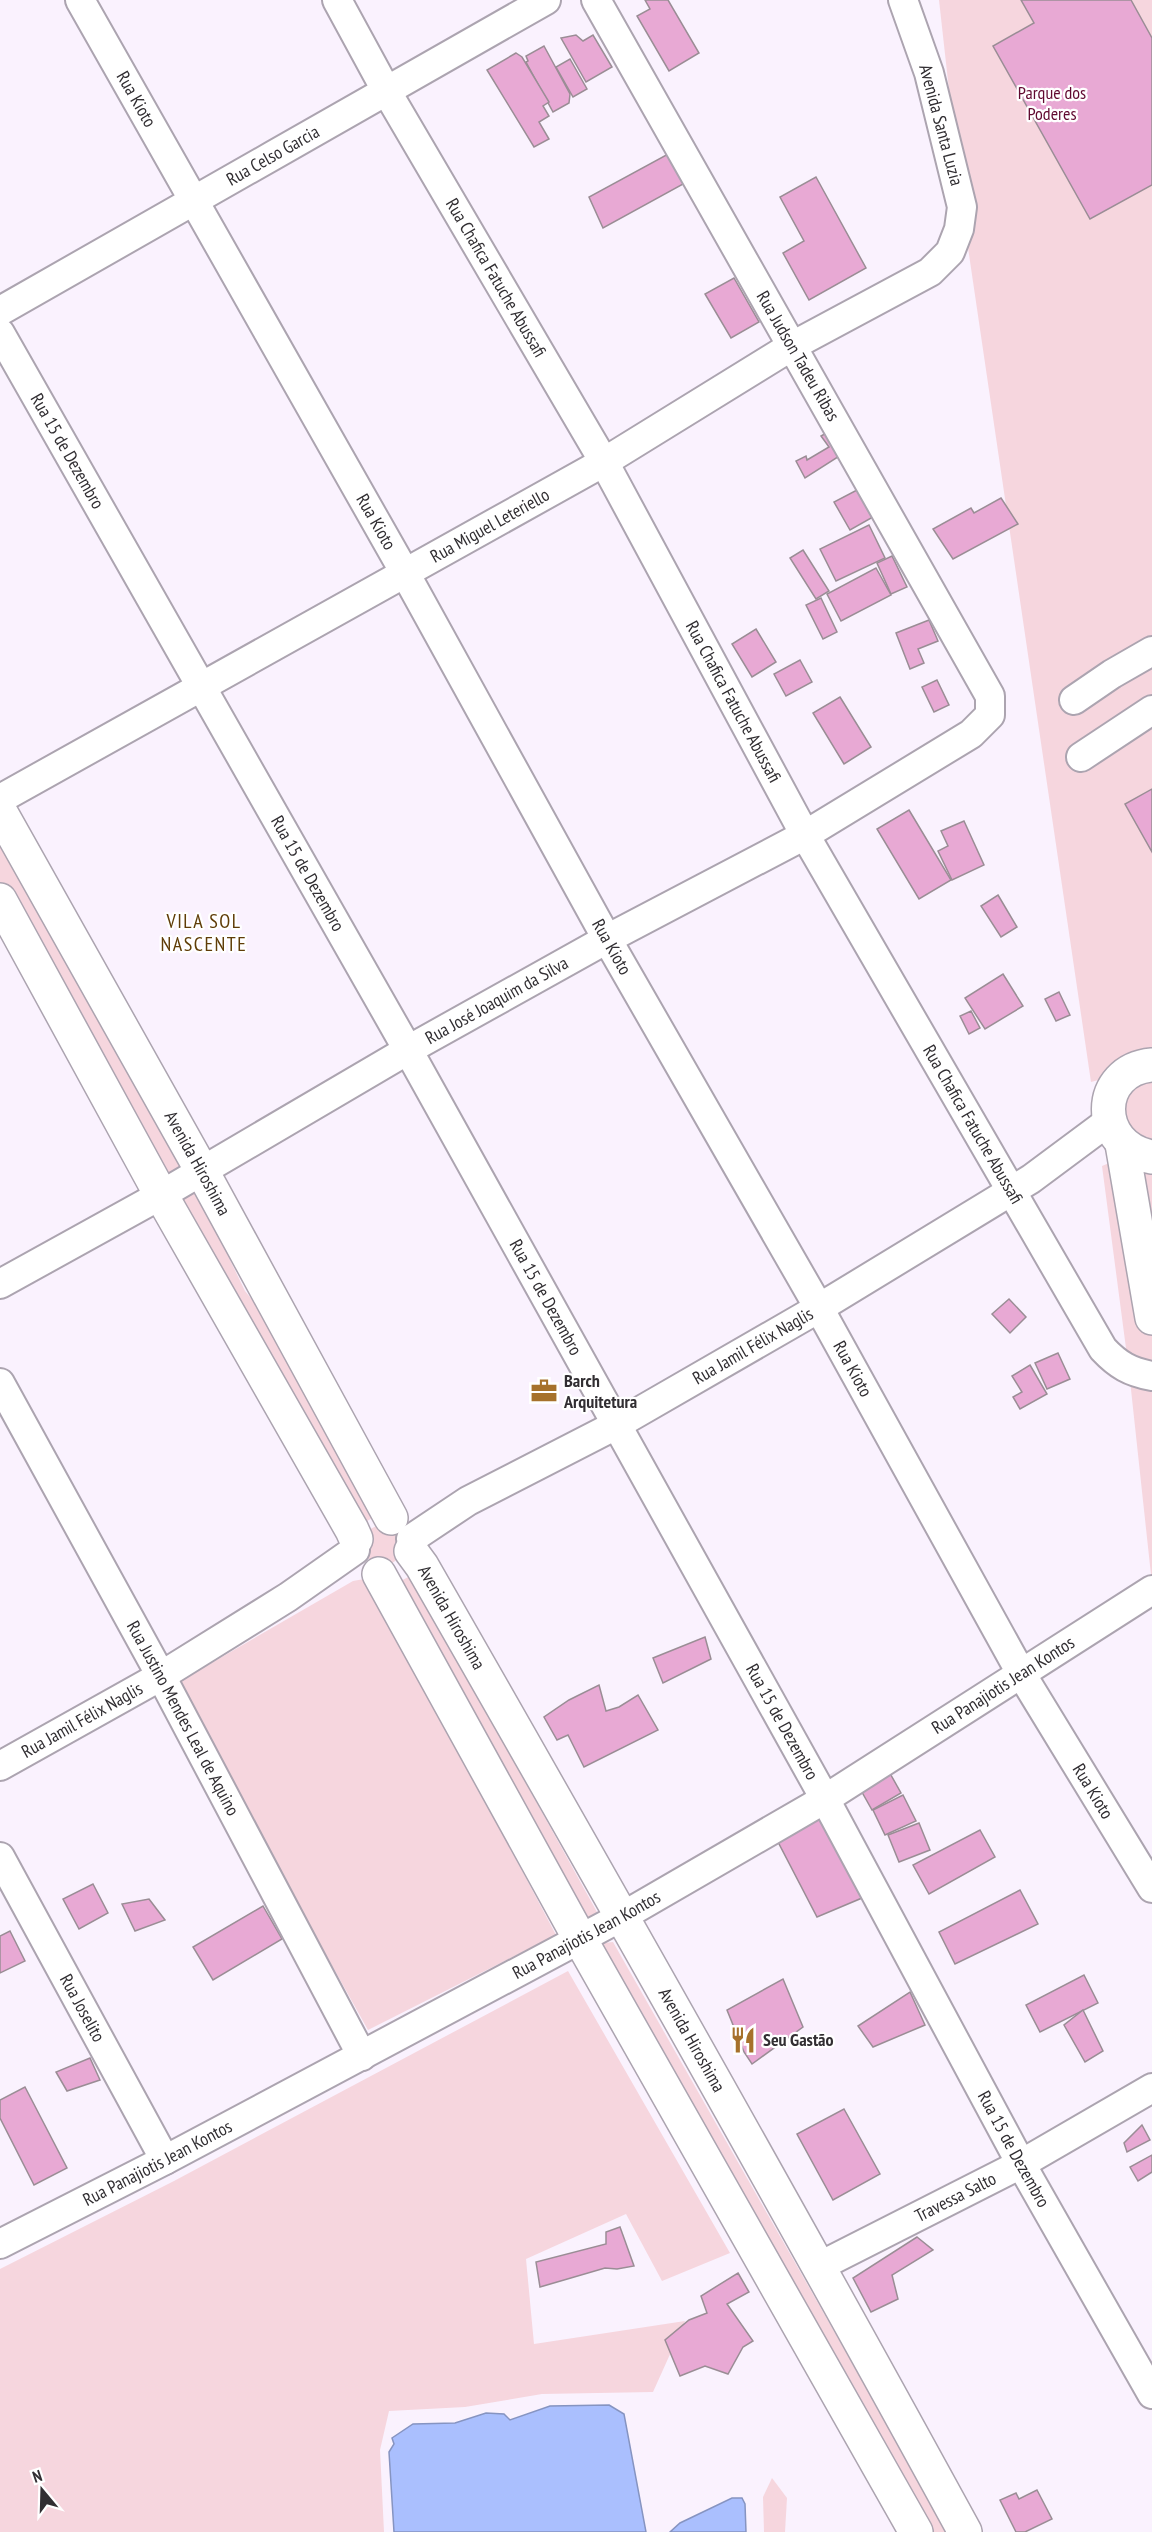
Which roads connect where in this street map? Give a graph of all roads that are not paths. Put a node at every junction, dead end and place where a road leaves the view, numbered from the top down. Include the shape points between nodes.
1 (80, 0) edge
2 (337, 0) edge
3 (546, 0) edge
4 (596, 0) edge
5 (902, 7) edge
6 (387, 92) junction
7 (192, 199) junction
8 (959, 229) joint
9 (0, 311) edge
10 (0, 333) edge
11 (792, 346) junction
12 (603, 462) junction
13 (405, 573) junction
14 (1152, 651) edge
15 (201, 688) junction
16 (1074, 700) dead end
17 (1152, 710) edge
18 (990, 715) joint
19 (1081, 757) dead end
20 (0, 799) edge
21 (0, 811) edge
22 (805, 835) junction
23 (0, 900) edge
24 (607, 939) junction
25 (408, 1050) junction
26 (1152, 1065) edge
27 (1117, 1136) junction
28 (1152, 1157) edge
29 (202, 1171) junction
30 (1020, 1185) junction
31 (161, 1195) junction
32 (0, 1284) edge
33 (819, 1308) junction
34 (1152, 1318) edge
35 (1152, 1376) edge
36 (0, 1383) edge
37 (616, 1425) junction
38 (404, 1533) junction
39 (364, 1557) junction
40 (1152, 1590) edge
41 (1022, 1675) junction
42 (161, 1676) junction
43 (0, 1767) edge
44 (825, 1799) junction
45 (0, 1857) edge
46 (1152, 1888) edge
47 (623, 1916) junction
48 (580, 1938) junction
49 (362, 2056) junction
50 (1152, 2088) edge
51 (165, 2160) junction
52 (1021, 2164) junction
53 (0, 2244) edge
54 (819, 2266) junction
55 (1152, 2394) edge
56 (916, 2532) edge
57 (965, 2532) edge

1 - 7 street, Rua Kioto
2 - 6 street, Rua Chafica Fatuche Abussafi
3 - 6 street, Rua Celso Garcia
4 - 11 street, Rua Judson Tadeu Ribas
5 - 8 street, Avenida Santa Luzia via 929,73 962,207
6 - 7 street, Rua Celso Garcia
6 - 12 street, Rua Chafica Fatuche Abussafi
7 - 9 street, Rua Celso Garcia
7 - 13 street, Rua Kioto
8 - 11 street, Rua Miguel Leteriello via 950,252 930,272
10 - 15 street, Rua 15 de Dezembro
11 - 12 street, Rua Miguel Leteriello
11 - 18 street, Rua Judson Tadeu Ribas via 990,696
12 - 13 street, Rua Miguel Leteriello
12 - 22 street, Rua Chafica Fatuche Abussafi
13 - 15 street, Rua Miguel Leteriello
13 - 24 street, Rua Kioto
14 - 16 street
15 - 20 street, Rua Miguel Leteriello
15 - 25 street, Rua 15 de Dezembro
17 - 19 street
18 - 22 street, Rua José Joaquim da Silva via 971,734
21 - 29 main road, Avenida Hiroshima
22 - 24 street, Rua José Joaquim da Silva
22 - 30 street, Rua Chafica Fatuche Abussafi
23 - 31 main road
24 - 25 street, Rua José Joaquim da Silva
24 - 33 street, Rua Kioto
25 - 29 street, Rua José Joaquim da Silva
25 - 37 street, Rua 15 de Dezembro
26 - 27 main road via 1126,1074 1115,1087 1108,1103
27 - 28 main road via 1137,1154
27 - 30 street, Rua Jamil Félix Naglis
27 - 34 main road
29 - 31 street, Rua José Joaquim da Silva
29 - 38 main road, Avenida Hiroshima
30 - 33 street, Rua Jamil Félix Naglis
30 - 35 street, Rua Chafica Fatuche Abussafi via 1103,1349 1119,1366
31 - 32 street, Rua José Joaquim da Silva
31 - 39 main road
33 - 37 street, Rua Jamil Félix Naglis
33 - 41 street, Rua Kioto
36 - 42 street, Rua Justino Mendes Leal de Aquino
37 - 38 street, Rua Jamil Félix Naglis
37 - 44 street, Rua 15 de Dezembro
38 - 39 main road via 381,1517 365,1524
38 - 39 main road via 403,1566 388,1574
38 - 47 main road, Avenida Hiroshima
39 - 42 street, Rua Jamil Félix Naglis via 288,1597
39 - 48 main road
40 - 41 street, Rua Panajiotis Jean Kontos
41 - 44 street, Rua Panajiotis Jean Kontos
41 - 46 street, Rua Kioto
42 - 43 street, Rua Jamil Félix Naglis
42 - 49 street, Rua Justino Mendes Leal de Aquino
44 - 47 street, Rua Panajiotis Jean Kontos
44 - 52 street, Rua 15 de Dezembro
45 - 51 street, Rua Joselito
47 - 48 street, Rua Panajiotis Jean Kontos
47 - 54 main road, Avenida Hiroshima
48 - 49 street, Rua Panajiotis Jean Kontos
48 - 56 main road
49 - 51 street, Rua Panajiotis Jean Kontos
50 - 52 street, Travessa Salto
51 - 53 street, Rua Panajiotis Jean Kontos
52 - 54 street, Travessa Salto
52 - 55 street, Rua 15 de Dezembro
54 - 57 main road, Avenida Hiroshima

